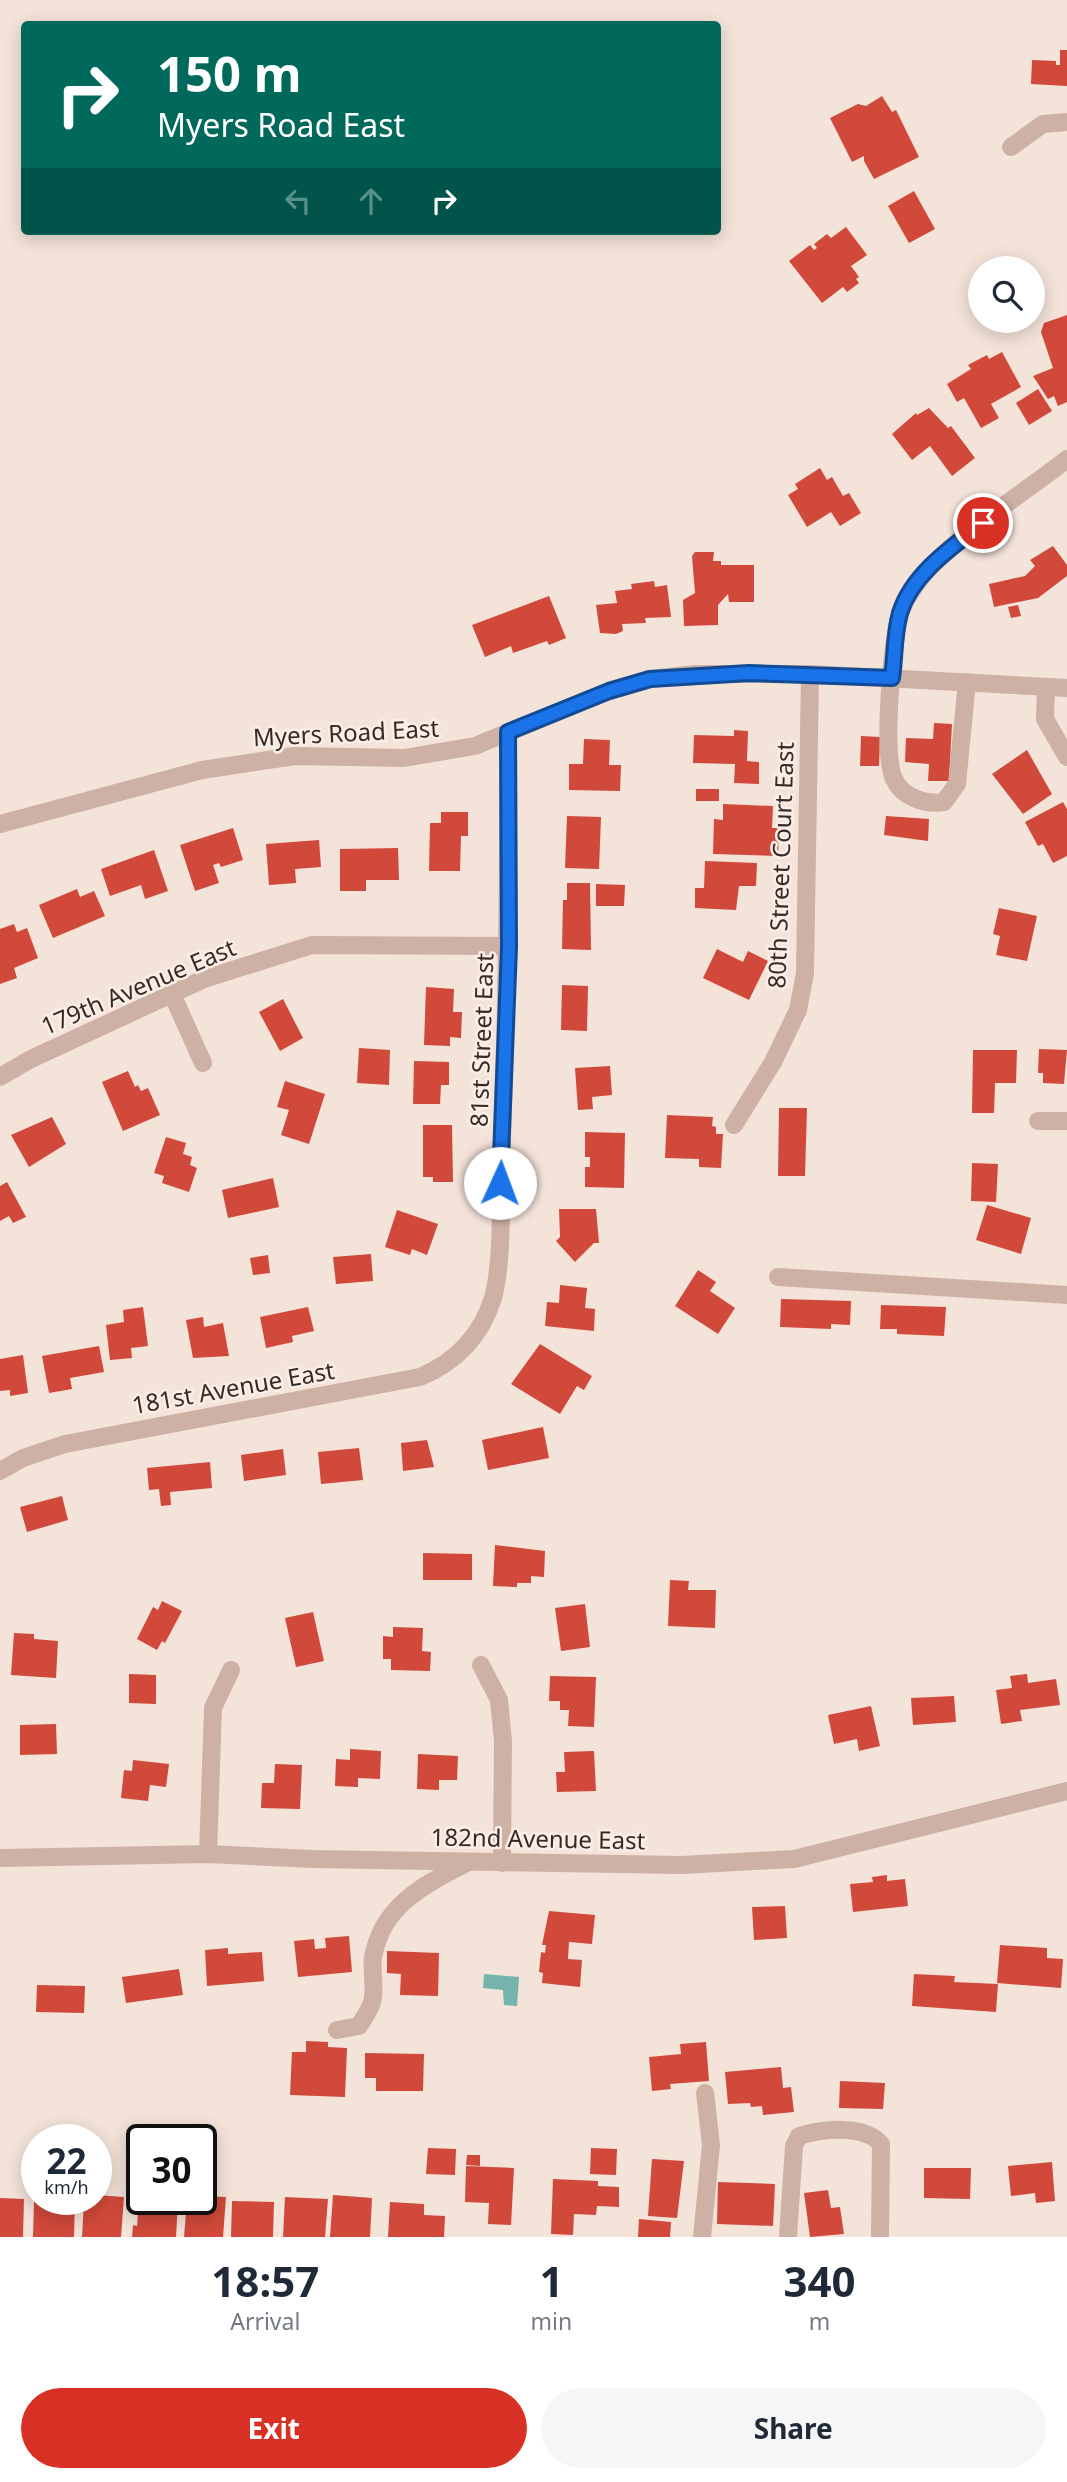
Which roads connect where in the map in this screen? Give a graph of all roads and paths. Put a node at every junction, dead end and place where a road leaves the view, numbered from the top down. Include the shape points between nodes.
1 (1067, 122) edge
2 (1011, 147) dead end
3 (1067, 459) edge
4 (810, 674) junction
5 (892, 678) junction
6 (967, 682) junction
7 (1046, 687) junction
8 (1067, 688) edge
9 (508, 732) junction
10 (1067, 757) edge
11 (0, 824) edge
12 (509, 947) junction
13 (172, 994) junction
14 (203, 1063) dead end
15 (0, 1077) edge
16 (1038, 1121) dead end
17 (1067, 1121) edge
18 (734, 1125) dead end
19 (778, 1277) dead end
20 (1067, 1295) edge
21 (469, 1343) joint
22 (0, 1471) edge
23 (481, 1665) dead end
24 (231, 1670) dead end
25 (1067, 1791) edge
26 (208, 1854) junction
27 (0, 1858) edge
28 (468, 1863) junction
29 (502, 1863) junction
30 (337, 2030) dead end
31 (705, 2093) dead end
32 (702, 2237) edge
33 (788, 2237) edge
34 (880, 2237) edge

1 - 2 street via 1043,124
3 - 5 street via 942,556 916,583 900,614
4 - 5 street, Myers Road East
4 - 9 street, Myers Road East via 695,674 650,679
4 - 18 street, 80th Street Court East via 804,973 798,1010
5 - 6 street, Myers Road East
5 - 6 street via 888,761 895,782 922,802 936,803 951,795 957,784
6 - 7 street, Myers Road East
7 - 8 street, Myers Road East
7 - 10 street via 1045,719
9 - 11 street, Myers Road East via 475,746 431,755 295,756 202,769
9 - 12 street, 81st Street East
12 - 13 street, 179th Avenue East via 313,945 204,979
12 - 21 street, 81st Street East via 496,1282 488,1311
13 - 14 street
13 - 15 street, 179th Avenue East
16 - 17 street
19 - 20 street
21 - 22 street, 181st Avenue East via 446,1364 420,1377 65,1444
23 - 29 street via 499,1700
24 - 26 street via 214,1708
25 - 29 street, 182nd Avenue East via 794,1859 682,1865
26 - 27 street, 182nd Avenue East
26 - 28 street, 182nd Avenue East
28 - 29 street, 182nd Avenue East
28 - 30 street via 424,1885 396,1908 379,1931 372,2002 359,2026
31 - 32 street via 711,2145
33 - 34 street via 794,2146 799,2136 816,2131 860,2133 874,2136 881,2144

